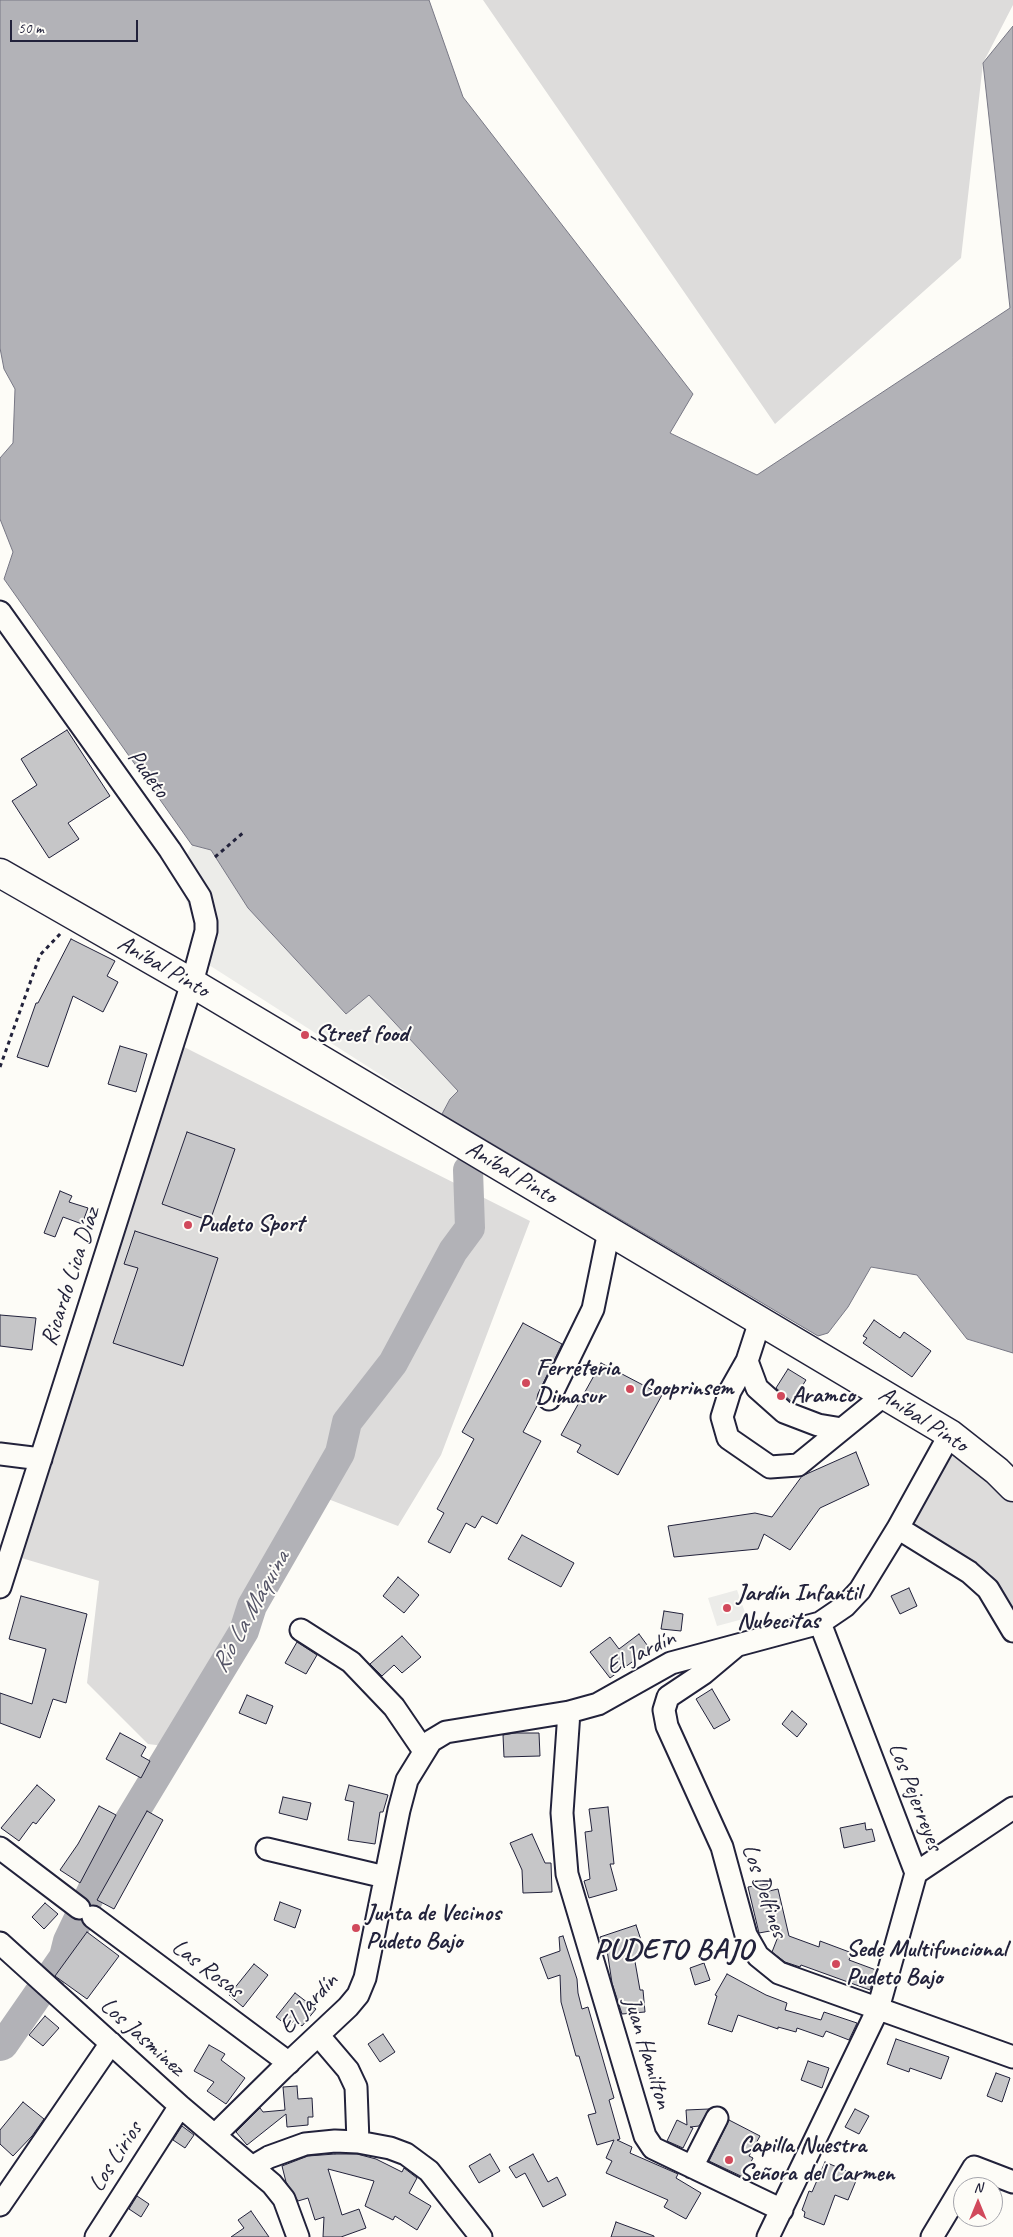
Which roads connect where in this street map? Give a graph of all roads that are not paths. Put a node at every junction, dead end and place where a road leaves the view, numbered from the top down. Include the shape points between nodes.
1 (0, 612) edge
2 (0, 874) edge
3 (192, 983) junction
4 (609, 1231) junction
5 (760, 1321) junction
6 (747, 1361) junction
7 (884, 1394) junction
8 (549, 1399) dead end
9 (842, 1428) junction
10 (950, 1434) junction
11 (0, 1454) edge
12 (41, 1459) junction
13 (1013, 1487) edge
14 (898, 1528) junction
15 (0, 1587) edge
16 (820, 1623) junction
17 (301, 1630) dead end
18 (1013, 1631) edge
19 (738, 1644) junction
20 (569, 1712) junction
21 (424, 1751) junction
22 (1013, 1808) edge
23 (0, 1848) edge
24 (267, 1849) dead end
25 (916, 1873) junction
26 (385, 1877) junction
27 (0, 1943) edge
28 (878, 2009) junction
29 (319, 2036) junction
30 (110, 2043) junction
31 (1013, 2057) edge
32 (289, 2063) junction
33 (180, 2106) junction
34 (717, 2118) dead end
35 (215, 2135) junction
36 (358, 2142) junction
37 (252, 2167) junction
38 (692, 2167) junction
39 (1013, 2182) edge
40 (0, 2205) edge
41 (782, 2210) junction
42 (96, 2237) edge
43 (298, 2237) edge
44 (481, 2237) edge
45 (768, 2237) edge
46 (932, 2237) edge

1 - 3 street, Pudeto via 200,897 206,932
2 - 3 main road, Aníbal Pinto
3 - 4 main road, Aníbal Pinto
3 - 12 street, Ricardo Lica Díaz
4 - 5 main road, Aníbal Pinto
4 - 8 street via 593,1309
5 - 6 street
5 - 7 main road, Aníbal Pinto
6 - 9 street via 757,1388 784,1412 818,1425
6 - 9 street via 730,1391 722,1418 728,1438 770,1467 798,1465
7 - 9 street
7 - 10 main road, Aníbal Pinto
10 - 13 main road, Aníbal Pinto
10 - 14 street, El Jardín
11 - 12 street
12 - 15 street, Ricardo Lica Díaz
14 - 16 street, El Jardín via 860,1590 846,1606
14 - 18 street via 969,1572 988,1589
16 - 19 street, El Jardín
16 - 25 street, Los Pejerreyes
17 - 21 street via 351,1662 394,1707
19 - 20 street, El Jardín via 671,1663 598,1704
19 - 28 street, Los Delfines via 704,1673 668,1697 664,1710 667,1726 722,1847 746,1936 758,1956 779,1973
20 - 21 street, El Jardín via 446,1732 431,1741
20 - 38 street, Juan Hamilton via 562,1813 567,1874 645,2136 653,2148
21 - 26 street, El Jardín via 407,1780
22 - 25 street
23 - 32 street, Las Rosas
24 - 26 street
25 - 28 street, Los Pejerreyes
26 - 29 street, El Jardín via 365,1978 358,1995
27 - 30 street, Los Jasminez
28 - 31 street, Los Delfines
28 - 41 street, Los Pejerreyes
29 - 32 street, El Jardín
29 - 36 street via 348,2070 356,2087
30 - 33 street, Los Jasminez
30 - 40 street
32 - 35 street, El Jardín
33 - 35 street, Los Jasminez
33 - 42 street, Los Lirios
34 - 38 street
35 - 37 street, Los Jasminez
36 - 37 street via 305,2144
36 - 44 street via 390,2148 419,2162
37 - 43 street, Los Jasminez via 284,2199
38 - 41 street, Juan Hamilton
39 - 46 street via 974,2167
41 - 45 street, Los Pejerreyes

